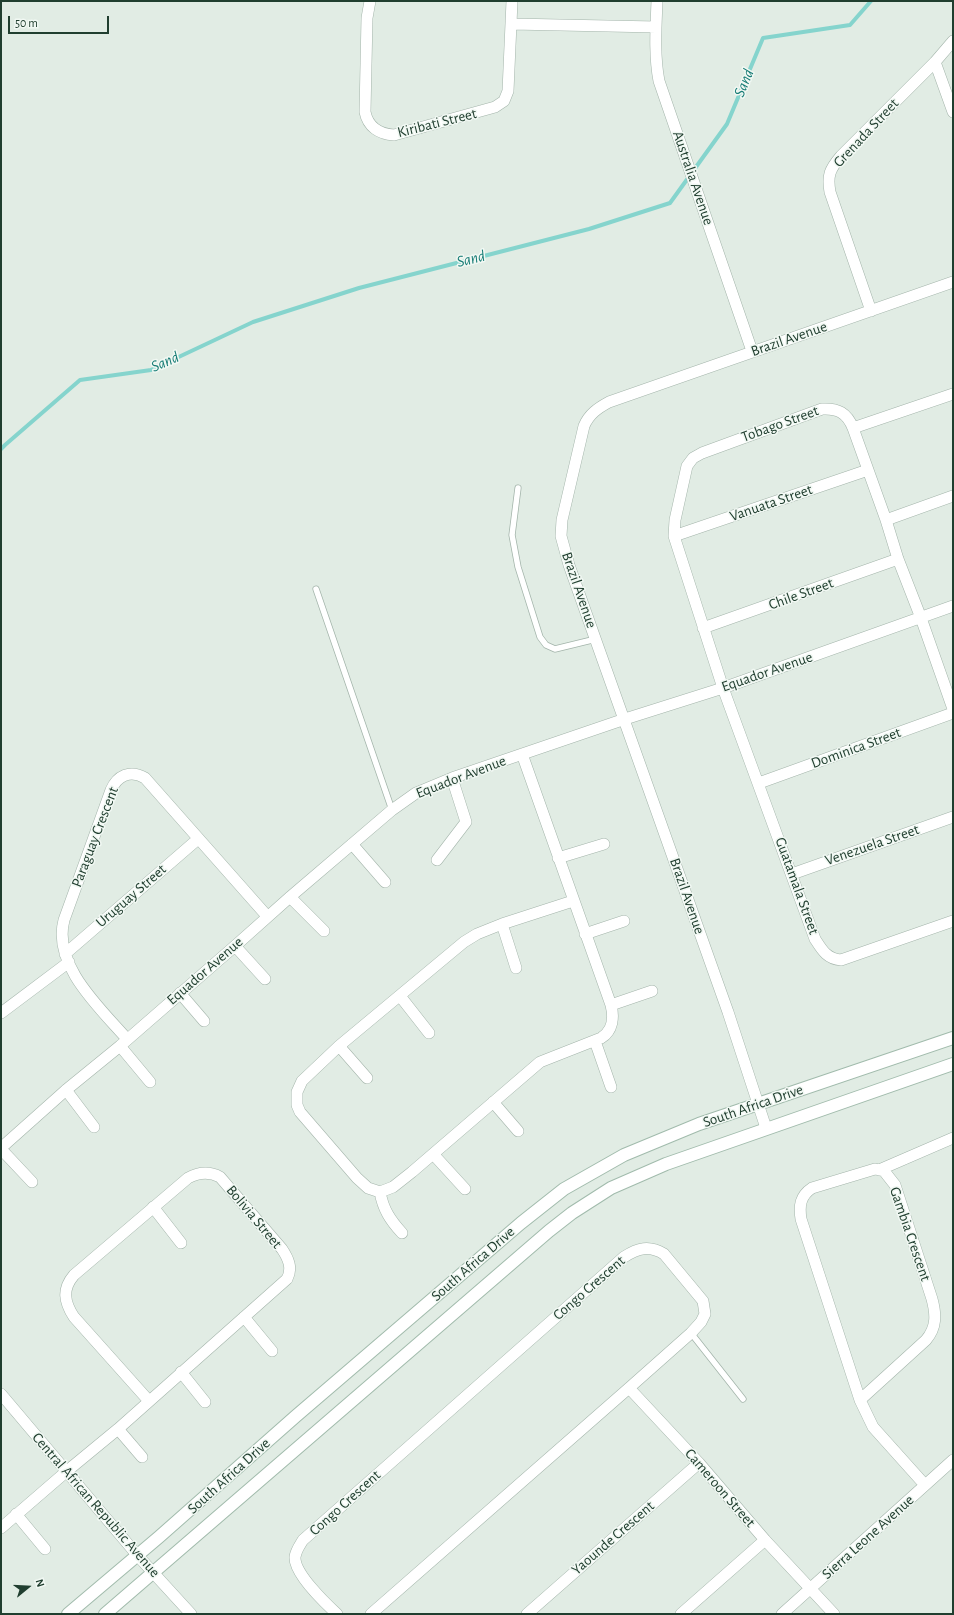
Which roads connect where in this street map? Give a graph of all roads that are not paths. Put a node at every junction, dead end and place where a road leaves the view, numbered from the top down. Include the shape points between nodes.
1 (370, 1) edge
2 (512, 1) edge
3 (657, 1) edge
4 (512, 24) junction
5 (656, 27) junction
6 (953, 41) edge
7 (934, 62) junction
8 (953, 112) edge
9 (953, 282) edge
10 (871, 311) junction
11 (752, 351) junction
12 (953, 394) edge
13 (853, 428) junction
14 (868, 470) junction
15 (518, 488) dead end
16 (953, 496) edge
17 (886, 520) junction
18 (674, 536) junction
19 (898, 559) junction
20 (316, 589) dead end
21 (953, 606) edge
22 (921, 618) junction
23 (703, 628) junction
24 (596, 639) junction
25 (723, 688) junction
26 (953, 708) edge
27 (953, 713) edge
28 (625, 719) junction
29 (522, 754) junction
30 (452, 778) junction
31 (759, 783) junction
32 (392, 810) junction
33 (953, 817) edge
34 (198, 839) junction
35 (352, 844) junction
36 (604, 844) dead end
37 (558, 858) junction
38 (437, 860) dead end
39 (792, 874) junction
40 (385, 882) dead end
41 (290, 897) junction
42 (573, 901) junction
43 (267, 916) junction
44 (624, 921) dead end
45 (953, 921) edge
46 (502, 924) junction
47 (324, 931) dead end
48 (585, 934) junction
49 (236, 946) junction
50 (67, 958) junction
51 (516, 968) dead end
52 (265, 979) dead end
53 (652, 991) dead end
54 (180, 993) junction
55 (400, 996) junction
56 (611, 1005) junction
57 (1, 1013) edge
58 (204, 1021) dead end
59 (429, 1033) dead end
60 (953, 1038) edge
61 (595, 1041) junction
62 (124, 1042) junction
63 (339, 1046) junction
64 (953, 1064) edge
65 (367, 1078) dead end
66 (150, 1082) dead end
67 (611, 1087) dead end
68 (66, 1090) junction
69 (493, 1102) junction
70 (758, 1104) junction
71 (94, 1127) dead end
72 (766, 1128) junction
73 (518, 1131) dead end
74 (953, 1138) edge
75 (1, 1148) edge
76 (433, 1154) junction
77 (878, 1170) junction
78 (32, 1182) dead end
79 (465, 1189) dead end
80 (380, 1192) junction
81 (153, 1207) junction
82 (402, 1233) dead end
83 (181, 1243) dead end
84 (244, 1317) junction
85 (691, 1334) junction
86 (272, 1351) dead end
87 (181, 1372) junction
88 (630, 1388) junction
89 (1, 1394) edge
90 (743, 1399) dead end
91 (860, 1400) junction
92 (149, 1401) junction
93 (205, 1402) dead end
94 (118, 1429) junction
95 (142, 1457) dead end
96 (953, 1460) edge
97 (699, 1463) junction
98 (67, 1471) junction
99 (925, 1485) junction
100 (16, 1514) junction
101 (1, 1528) edge
102 (765, 1540) junction
103 (46, 1549) dead end
104 (138, 1556) junction
105 (153, 1572) junction
106 (811, 1588) junction
107 (68, 1614) edge
108 (105, 1614) edge
109 (191, 1614) edge
110 (337, 1614) edge
111 (371, 1614) edge
112 (527, 1614) edge
113 (680, 1614) edge
114 (782, 1614) edge
115 (834, 1614) edge

1 - 4 street, Kiribati Street via 367,18 365,112 375,129 394,136 502,103 508,91
2 - 4 street, Kiribati Street
3 - 5 street, Australia Avenue
4 - 5 street
5 - 11 street, Australia Avenue via 659,81
6 - 7 street, Grenada Street
7 - 8 street
7 - 10 street, Grenada Street via 841,156 829,175 830,192
9 - 10 street, Brazil Avenue
10 - 11 street, Brazil Avenue
11 - 24 street, Brazil Avenue via 609,402 597,409 587,420 562,520 561,536 565,554
12 - 13 street
13 - 14 street, Tobago Street
13 - 18 street, Tobago Street via 841,411 822,408 693,458 687,466 674,520
14 - 17 street, Tobago Street
14 - 18 street, Vanuata Street
15 - 24 lane via 512,535 518,567 540,637 546,645 555,649
16 - 17 street
17 - 19 street, Tobago Street
18 - 23 street, Tobago Street
19 - 22 street, Tobago Street
19 - 23 street, Chile Street
20 - 32 lane
21 - 22 street, Equador Avenue
22 - 25 street, Equador Avenue
22 - 26 street, Tobago Street
23 - 25 street, Tobago Street
24 - 28 street, Brazil Avenue
25 - 28 street, Equador Avenue
25 - 31 street, Guatamala Street
27 - 31 street, Dominica Street
28 - 29 street, Equador Avenue
28 - 70 street, Brazil Avenue
29 - 30 street, Equador Avenue
29 - 37 street
30 - 32 street, Equador Avenue via 423,789
30 - 38 street via 466,822
31 - 39 street, Guatamala Street
32 - 35 street, Equador Avenue
33 - 39 street, Venezuela Street
34 - 43 street, Paraguay Crescent
34 - 50 street, Uruguay Street
34 - 50 street, Paraguay Crescent via 144,778 135,773 117,780 111,790 64,920 61,932
35 - 40 street
35 - 41 street, Equador Avenue
36 - 37 street
37 - 42 street
39 - 45 street, Guatamala Street via 815,939 828,957 835,960 847,959
41 - 43 street, Equador Avenue
41 - 47 street
42 - 46 street
42 - 48 street
43 - 49 street, Equador Avenue
44 - 48 street
46 - 51 street
46 - 55 street via 464,942
48 - 56 street
49 - 52 street
49 - 54 street, Equador Avenue
50 - 57 street, Uruguay Street
50 - 62 street, Paraguay Crescent via 80,983
53 - 56 street
54 - 58 street
54 - 62 street, Equador Avenue
55 - 59 street
55 - 63 street
56 - 61 street via 610,1029 605,1036
60 - 70 street, South Africa Drive
61 - 67 street
61 - 69 street via 540,1062
62 - 66 street, Paraguay Crescent
62 - 68 street, Equador Avenue
63 - 65 street
63 - 80 street via 302,1081 297,1092 298,1105 304,1118 357,1178 368,1188
64 - 72 street, South Africa Drive
68 - 71 street
68 - 75 street, Equador Avenue
69 - 73 street
69 - 76 street
70 - 72 street, Brazil Avenue
70 - 104 street, South Africa Drive via 624,1154 548,1200 296,1416
72 - 105 street, South Africa Drive via 641,1174 611,1188 572,1213
74 - 77 street
75 - 78 street
76 - 79 street
76 - 80 street via 401,1181
77 - 91 street, Gambia Crescent via 888,1175 898,1193 936,1318 930,1336
77 - 91 street, Gambia Crescent via 870,1170 812,1188 804,1194 800,1205 801,1219
80 - 82 street via 385,1211
81 - 83 street
81 - 84 street, Bolivia Street via 192,1175 215,1174 282,1249 289,1262 290,1275
81 - 92 street, Bolivia Street via 74,1275 68,1282 65,1294 67,1305 74,1317
84 - 86 street
84 - 87 street, Bolivia Street
85 - 88 street, Congo Crescent
85 - 90 lane
85 - 110 street, Congo Crescent via 704,1318 704,1306 700,1296 671,1260 648,1248 624,1257 300,1545 295,1556 300,1573
87 - 92 street, Bolivia Street
87 - 93 street
88 - 97 street, Cameroon Street
88 - 111 street, Congo Crescent
89 - 98 street, Central African Republic Avenue
91 - 99 street, Gambia Crescent via 873,1427
92 - 94 street, Bolivia Street
94 - 95 street
94 - 98 street, Bolivia Street
96 - 99 street, Sierra Leone Avenue
97 - 102 street, Cameroon Street
97 - 112 street, Yaounde Crescent
98 - 100 street, Bolivia Street
98 - 104 street, Central African Republic Avenue
99 - 106 street, Sierra Leone Avenue
100 - 101 street, Bolivia Street
100 - 103 street
102 - 106 street, Cameroon Street
102 - 113 street
104 - 105 street, Central African Republic Avenue
104 - 107 street, South Africa Drive
105 - 108 street, South Africa Drive
105 - 109 street, Central African Republic Avenue
106 - 114 street, Sierra Leone Avenue
106 - 115 street, Cameroon Street

